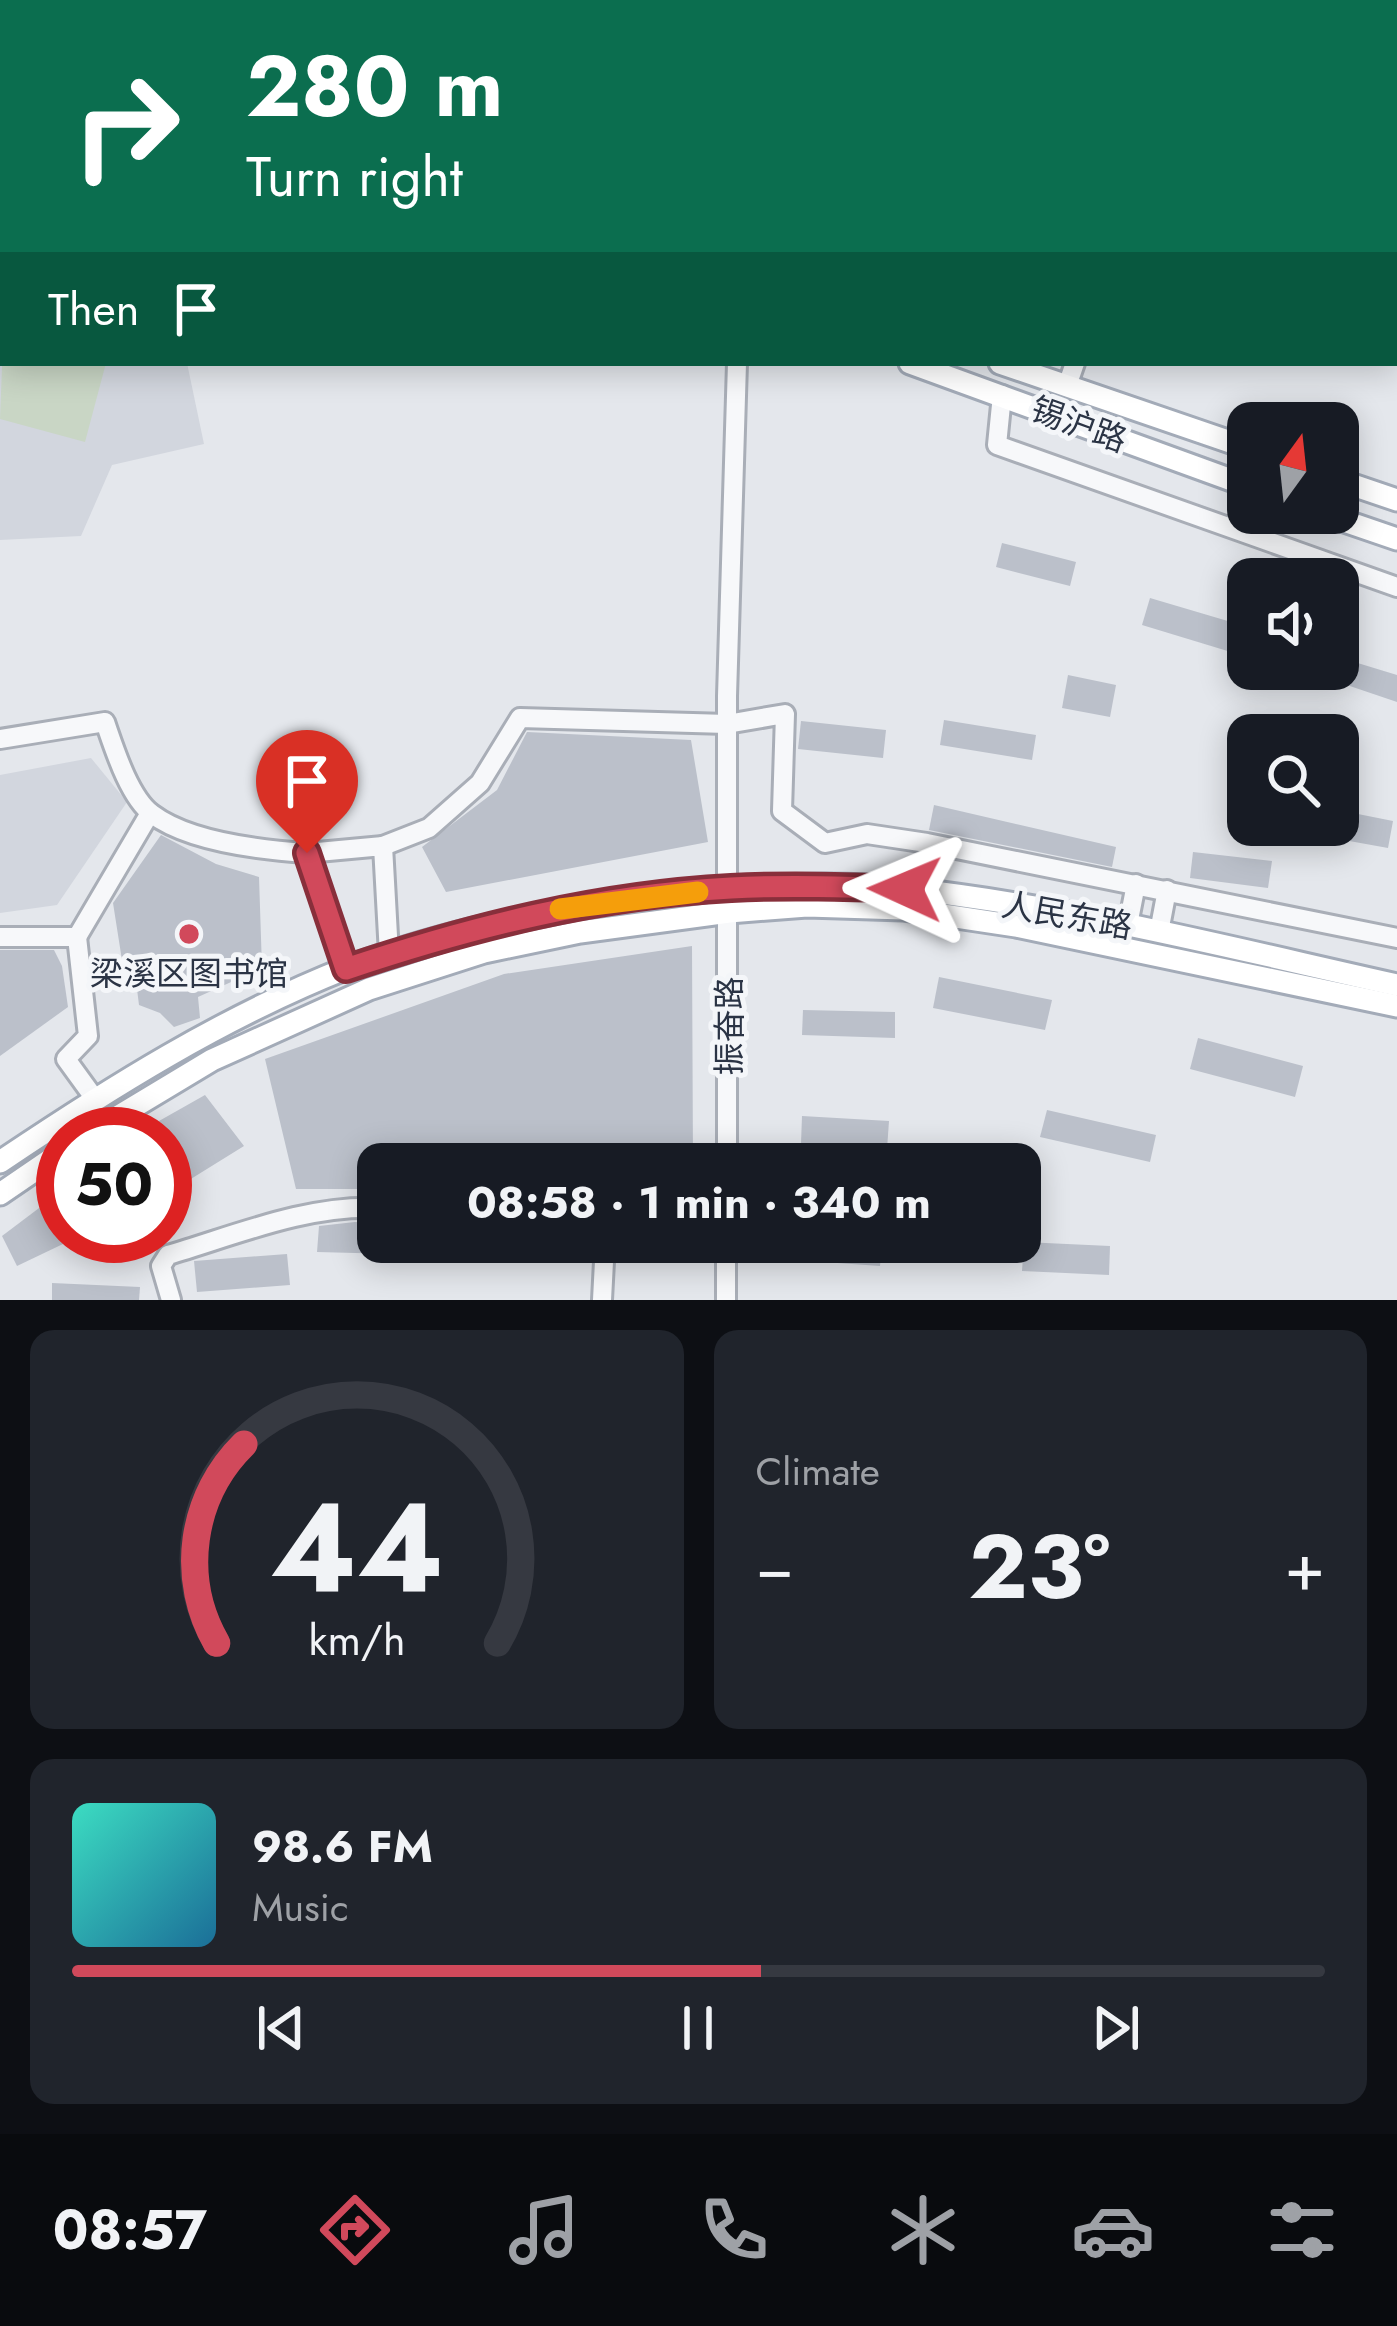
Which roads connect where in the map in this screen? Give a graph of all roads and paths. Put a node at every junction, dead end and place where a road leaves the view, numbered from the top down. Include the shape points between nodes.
1 (737, 366) edge
2 (919, 366) edge
3 (1009, 366) edge
4 (1074, 366) edge
5 (1067, 386) junction
6 (1002, 395) junction
7 (1227, 441) edge
8 (1227, 478) edge
9 (1359, 487) edge
10 (1397, 500) edge
11 (1359, 526) edge
12 (1397, 539) edge
13 (1397, 586) edge
14 (727, 724) junction
15 (0, 739) edge
16 (150, 813) junction
17 (383, 846) junction
18 (307, 853) junction
19 (1136, 884) junction
20 (728, 888) junction
21 (1167, 890) junction
22 (729, 912) junction
23 (1128, 925) junction
24 (1159, 932) junction
25 (0, 937) edge
26 (77, 937) junction
27 (1397, 938) edge
28 (389, 954) junction
29 (346, 969) junction
30 (1397, 986) edge
31 (1397, 1006) edge
32 (95, 1099) junction
33 (134, 1107) edge
34 (728, 1143) edge
35 (0, 1162) edge
36 (36, 1169) edge
37 (0, 1194) edge
38 (357, 1207) edge
39 (603, 1263) edge
40 (727, 1263) edge
41 (171, 1300) edge
42 (602, 1300) edge
43 (726, 1300) edge

1 - 14 street, 振奋路
2 - 6 main road, 锡沪路
3 - 5 main road, 锡沪路
4 - 5 street
5 - 7 main road, 锡沪路
6 - 8 main road, 锡沪路
6 - 13 street via 997,445
9 - 10 main road
11 - 12 main road
14 - 17 street via 520,718 480,783 429,828
14 - 19 street via 785,714 782,811 825,843 867,834
14 - 20 street, 振奋路
15 - 16 street via 105,722
16 - 18 street via 203,836
16 - 26 street
17 - 18 street
17 - 28 street
18 - 29 street
19 - 21 street
19 - 23 street
20 - 22 street, 振奋路
20 - 23 main road, 人民东路 via 905,889
20 - 28 main road, 人民东路 via 576,906
21 - 24 street
21 - 27 street
22 - 31 main road, 人民东路 via 903,909
22 - 33 main road, 人民东路 via 522,944 370,989 212,1060
22 - 34 street, 振奋路
23 - 24 main road, 人民东路
24 - 30 main road, 人民东路
25 - 26 street
26 - 32 street via 88,1036 66,1059
28 - 29 main road, 人民东路
29 - 32 main road, 人民东路 via 200,1037
32 - 35 main road, 人民东路
36 - 37 main road
38 - 41 street via 305,1214 168,1255 161,1266
39 - 42 street
40 - 43 street

